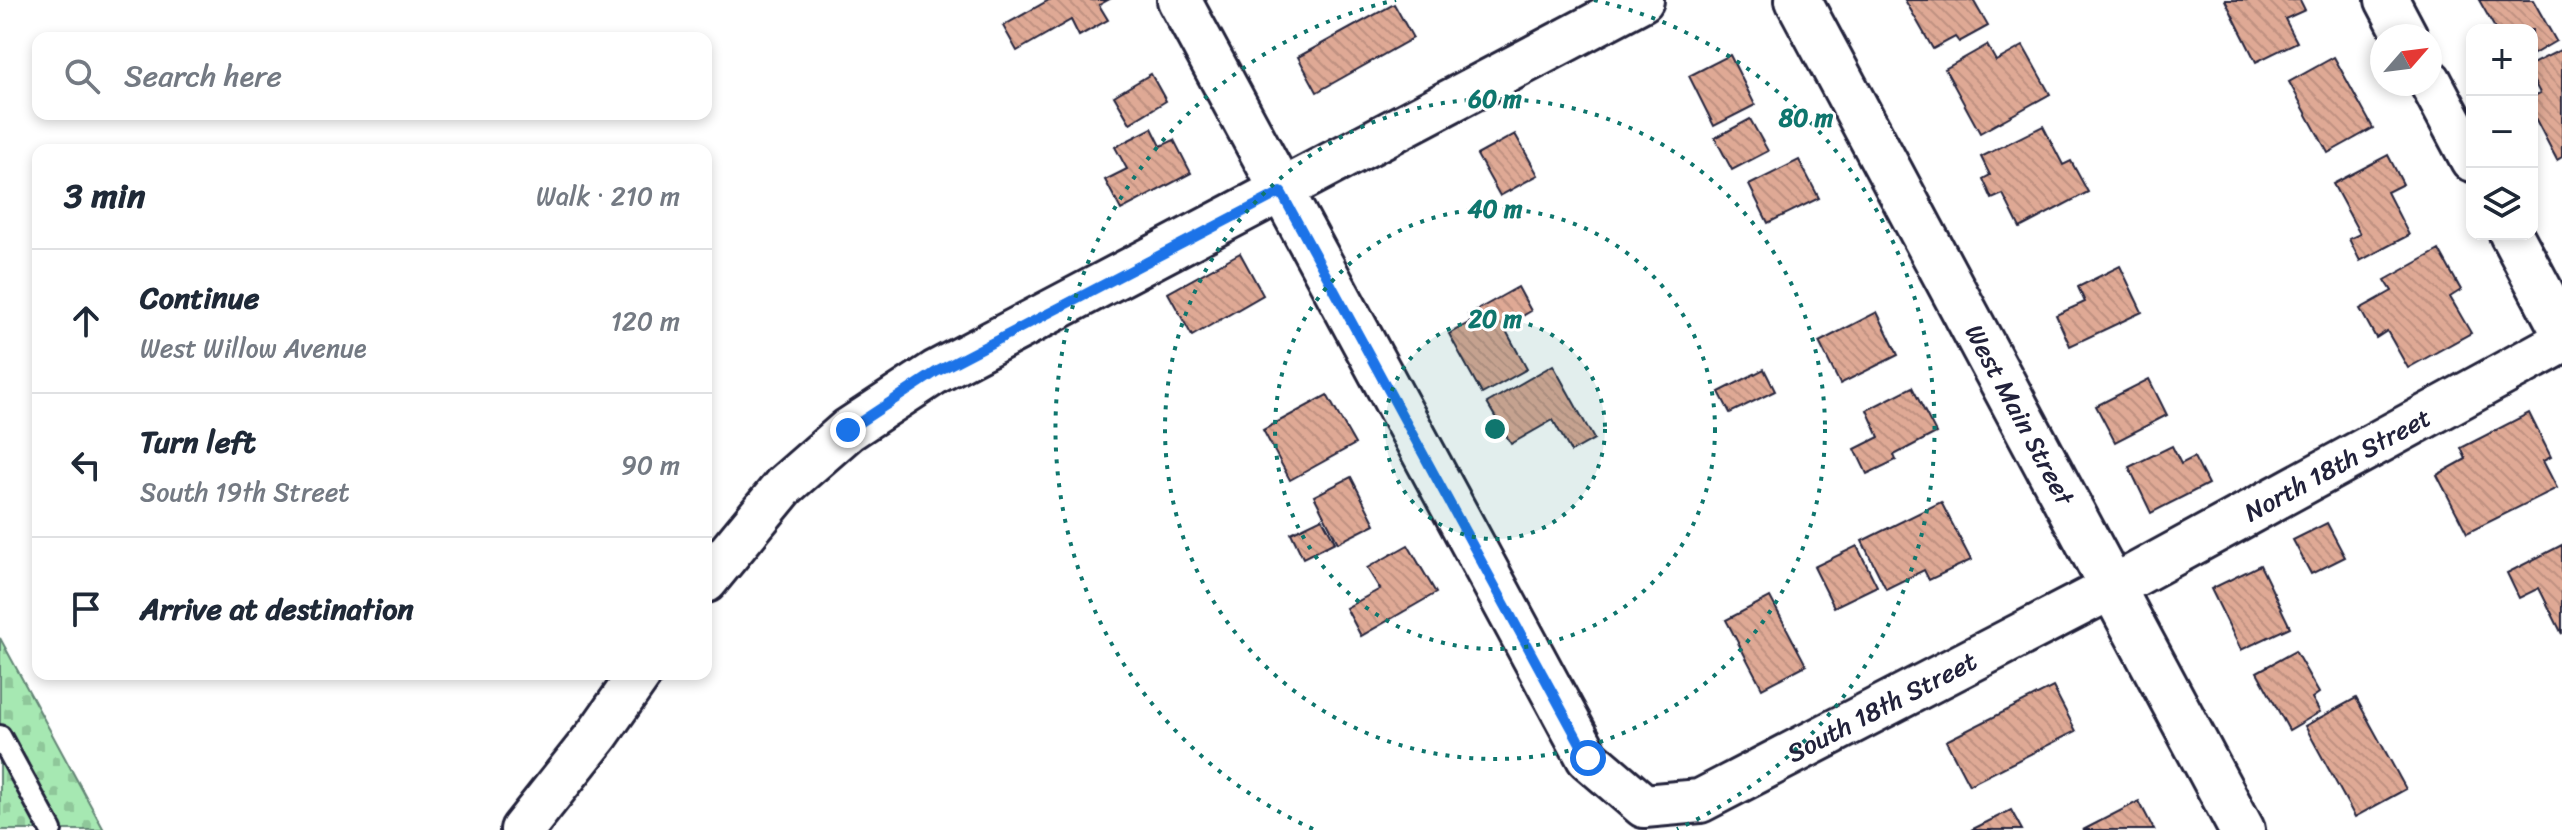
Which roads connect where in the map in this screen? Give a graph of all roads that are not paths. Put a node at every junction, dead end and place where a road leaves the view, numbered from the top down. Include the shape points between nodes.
1 (1179, 0) edge
2 (1642, 0) edge
3 (1798, 0) edge
4 (2387, 0) edge
5 (2400, 24) edge
6 (2438, 96) edge
7 (2466, 149) edge
8 (1281, 192) junction
9 (2514, 240) edge
10 (2562, 330) edge
11 (2562, 342) edge
12 (712, 574) edge
13 (2113, 587) junction
14 (636, 680) edge
15 (0, 736) edge
16 (51, 830) edge
17 (522, 830) edge
18 (2242, 830) edge

1 - 8 street
2 - 8 street
3 - 13 street, West Main Street
4 - 5 street
6 - 7 street
8 - 12 street via 936,372 848,430 784,486
8 - 13 street, South 18th Street via 1588,758 1644,806 1700,801
9 - 10 street
11 - 13 street, North 18th Street
13 - 18 street, West Main Street
14 - 17 street
15 - 16 lane

